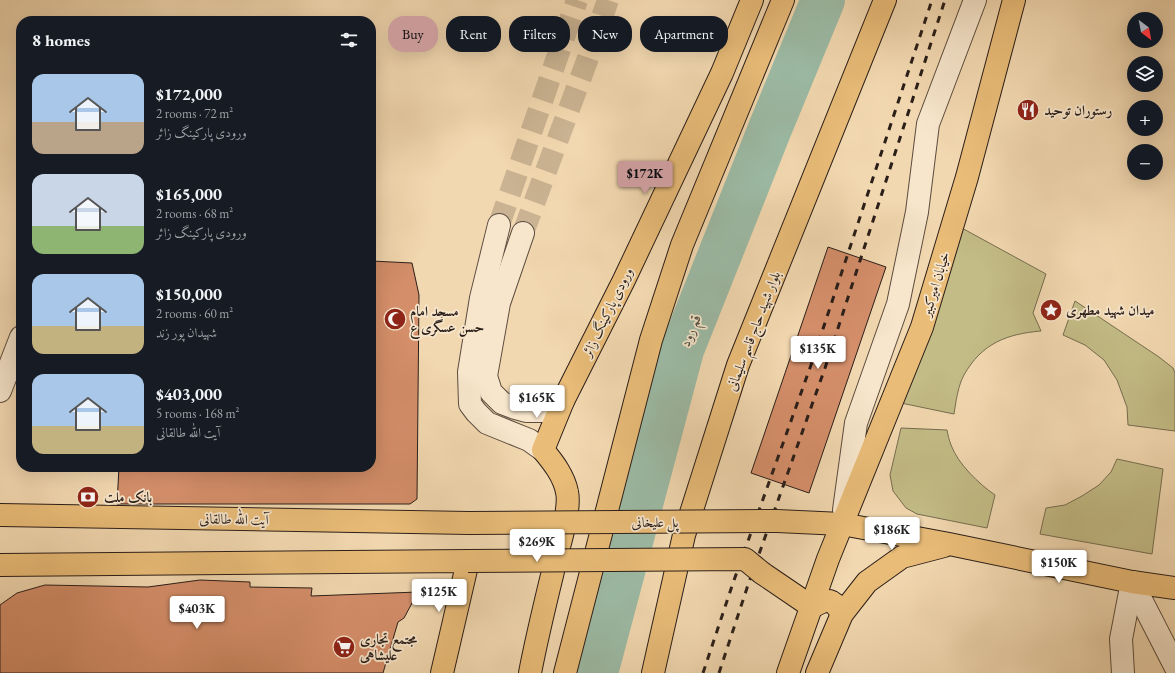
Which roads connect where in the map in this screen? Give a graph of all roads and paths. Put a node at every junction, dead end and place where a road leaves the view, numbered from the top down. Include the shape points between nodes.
1 (752, 0) edge
2 (783, 0) edge
3 (885, 0) edge
4 (975, 0) edge
5 (1014, 0) edge
6 (499, 225) tunnel mouth
7 (522, 233) tunnel mouth
8 (16, 350) edge
9 (0, 390) edge
10 (491, 392) junction
11 (563, 401) junction
12 (476, 412) junction
13 (543, 450) junction
14 (0, 515) edge
15 (469, 523) joint
16 (842, 524) junction
17 (948, 544) junction
18 (468, 562) junction
19 (2, 566) edge
20 (1132, 582) junction
21 (1175, 588) edge
22 (812, 607) junction
23 (842, 614) junction
24 (1175, 666) edge
25 (442, 673) edge
26 (530, 673) edge
27 (565, 673) edge
28 (653, 673) edge
29 (788, 673) edge
30 (817, 673) edge
31 (1123, 673) edge

1 - 11 main road, ورودی پارکینگ زائر via 722,73 624,280
2 - 27 main road via 682,246 650,340
3 - 28 main road, بلوار شهید حاج قاسم سلیمانی via 738,365 684,535
4 - 16 street via 928,124 917,212 898,304 856,423
5 - 16 main road, خیابان امیرکبیر via 967,177 922,327
6 - 12 street via 481,298 469,372 470,404
7 - 10 street via 499,303 486,376
8 - 9 street
10 - 11 street via 502,403 526,411 547,411
10 - 12 street
11 - 13 main road, ورودی پارکینگ زائر
12 - 13 street via 487,422 529,440
13 - 26 main road via 563,478 568,493 567,511
14 - 15 main road, آیت الله طالقانی
15 - 16 main road, پل علیخانی, bridge via 777,521
16 - 17 main road, پل علیخانی
16 - 22 main road, خیابان امیرکبیر
17 - 20 main road, پل علیخانی
17 - 23 main road via 902,557 867,582
18 - 19 main road
18 - 22 main road, bridge via 745,559
18 - 25 main road
20 - 21 main road, پل علیخانی
20 - 24 street
20 - 31 street via 1121,639
22 - 23 main road via 830,600
22 - 29 main road, خیابان امیرکبیر
23 - 30 main road

